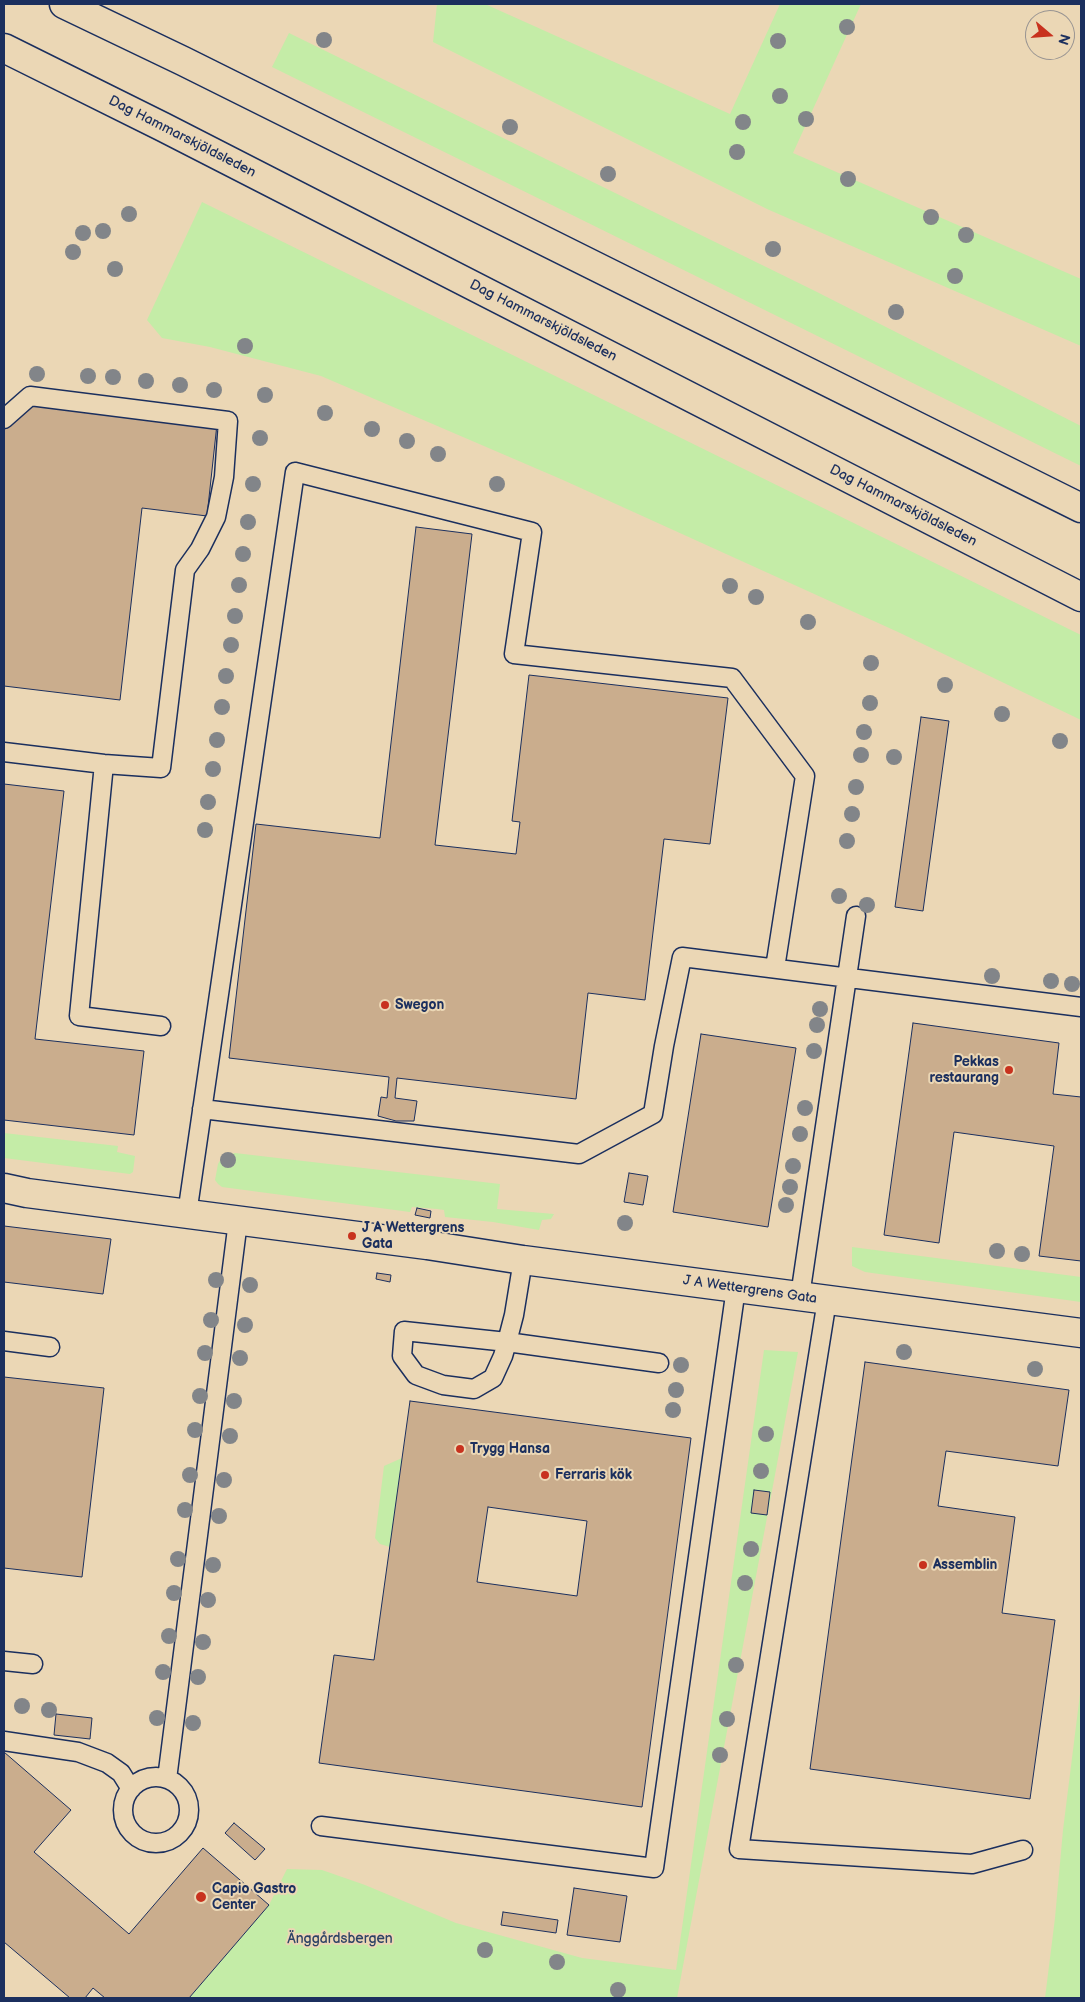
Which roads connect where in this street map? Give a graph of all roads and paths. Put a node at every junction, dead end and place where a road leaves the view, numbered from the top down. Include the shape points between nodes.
1 (64, 4) edge
2 (77, 4) edge
3 (4, 48) edge
4 (164, 51) junction
5 (4, 58) edge
6 (163, 127) junction
7 (4, 418) edge
8 (1081, 508) edge
9 (1081, 597) edge
10 (4, 752) edge
11 (104, 764) junction
12 (856, 916) dead end
13 (774, 968) junction
14 (848, 979) junction
15 (1081, 1007) edge
16 (161, 1026) dead end
17 (202, 1109) junction
18 (4, 1188) edge
19 (187, 1214) junction
20 (238, 1221) junction
21 (523, 1260) junction
22 (736, 1288) junction
23 (800, 1296) junction
24 (827, 1300) junction
25 (1081, 1333) edge
26 (4, 1341) edge
27 (507, 1342) junction
28 (50, 1347) dead end
29 (659, 1363) dead end
30 (4, 1661) edge
31 (33, 1664) dead end
32 (4, 1741) edge
33 (167, 1779) junction
34 (131, 1789) junction
35 (321, 1826) dead end
36 (1023, 1850) dead end

1 - 4 main road
2 - 4 main road
3 - 6 main road, Dag Hammarskjöldsleden
4 - 8 main road
5 - 6 main road
6 - 9 main road, Dag Hammarskjöldsleden
7 - 11 lane via 30,396 228,421 224,477 216,517 185,570 161,768
10 - 11 lane
11 - 16 lane via 79,1016
12 - 14 lane
13 - 14 lane
13 - 17 lane via 682,957 653,1114 579,1154
13 - 17 lane via 805,776 732,678 514,654 532,532 295,472
14 - 15 lane
14 - 23 lane
17 - 19 lane
18 - 19 main road, J A Wettergrens Gata
19 - 20 main road, J A Wettergrens Gata
20 - 21 main road, J A Wettergrens Gata
20 - 33 lane
21 - 22 main road, J A Wettergrens Gata
21 - 27 lane
22 - 23 main road, J A Wettergrens Gata
22 - 35 lane via 654,1868
23 - 24 main road, J A Wettergrens Gata
24 - 25 main road, J A Wettergrens Gata
24 - 36 lane via 739,1849 972,1864
26 - 28 lane
27 - 27 lane via 504,1356 492,1378 474,1389 443,1385 416,1375 402,1356 404,1331
27 - 29 lane
30 - 31 lane
32 - 34 lane via 78,1752 107,1763 121,1773
33 - 34 lane via 147,1778
33 - 34 lane via 181,1788 188,1799 189,1813 186,1825 177,1836 161,1843 141,1840 128,1828 123,1814

